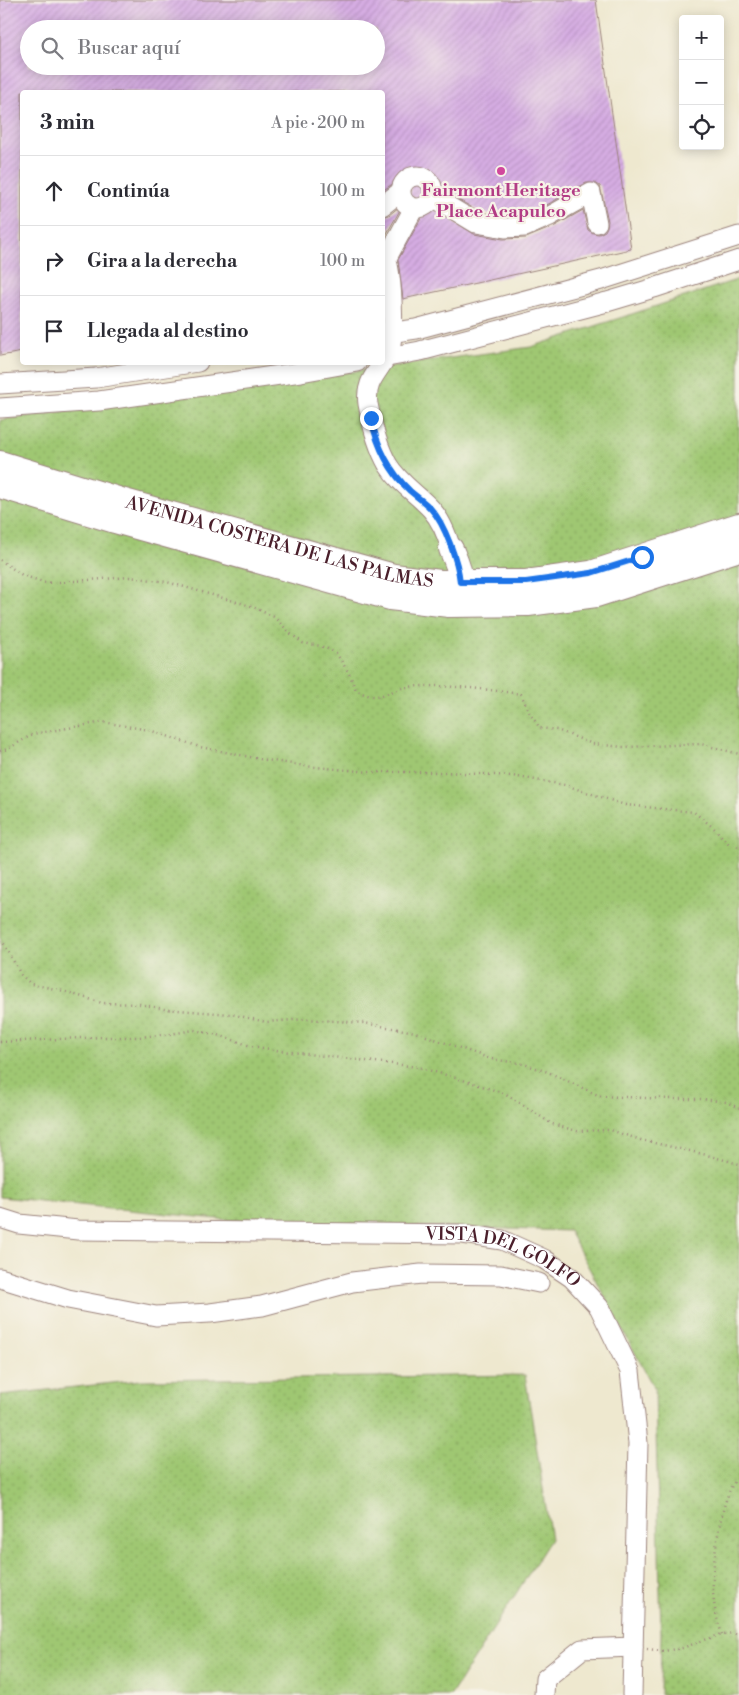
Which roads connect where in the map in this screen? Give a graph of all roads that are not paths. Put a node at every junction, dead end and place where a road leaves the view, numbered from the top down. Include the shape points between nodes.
1 (400, 192) junction
2 (433, 197) junction
3 (385, 204) edge
4 (414, 208) junction
5 (598, 223) dead end
6 (739, 236) edge
7 (739, 260) edge
8 (385, 264) edge
9 (601, 280) junction
10 (387, 302) edge
11 (607, 302) junction
12 (387, 333) edge
13 (385, 356) edge
14 (385, 358) edge
15 (179, 365) edge
16 (343, 365) edge
17 (356, 365) edge
18 (380, 365) edge
19 (0, 384) edge
20 (368, 385) junction
21 (0, 408) edge
22 (0, 463) edge
23 (0, 486) edge
24 (739, 525) edge
25 (739, 548) edge
26 (451, 549) joint
27 (450, 582) junction
28 (449, 605) junction
29 (0, 1218) edge
30 (0, 1278) edge
31 (539, 1283) dead end
32 (633, 1647) junction
33 (544, 1695) edge
34 (632, 1695) edge

1 - 2 street via 403,181 413,175 425,177 432,185
1 - 3 street
1 - 4 street via 404,203
2 - 4 street via 426,206
2 - 5 street via 476,223 505,228 525,227 591,193
4 - 8 street
6 - 9 street
7 - 11 street
8 - 10 street via 391,276
9 - 11 street
9 - 12 street via 416,329
10 - 12 street
11 - 14 street
12 - 13 street via 390,348
15 - 19 street via 96,378
16 - 21 street via 99,401
17 - 20 street
18 - 20 street
20 - 26 street via 375,436 388,466 431,509 445,530
22 - 27 main road, AVENIDA COSTERA DE LAS PALMAS via 394,576
23 - 28 main road, AVENIDA COSTERA DE LAS PALMAS via 390,598
24 - 27 main road, AVENIDA COSTERA DE LAS PALMAS via 591,573 526,582
25 - 28 main road, AVENIDA COSTERA DE LAS PALMAS via 596,595 528,604
26 - 27 main road via 442,568
27 - 28 main road
29 - 32 street, VISTA DEL GOLFO via 19,1224 78,1230 463,1234 502,1240 544,1259 572,1278 599,1308 630,1371 638,1444
30 - 31 street via 68,1299 156,1316 262,1306 352,1282 421,1274 501,1275
32 - 33 street via 582,1648 545,1679
32 - 34 street, VISTA DEL GOLFO

